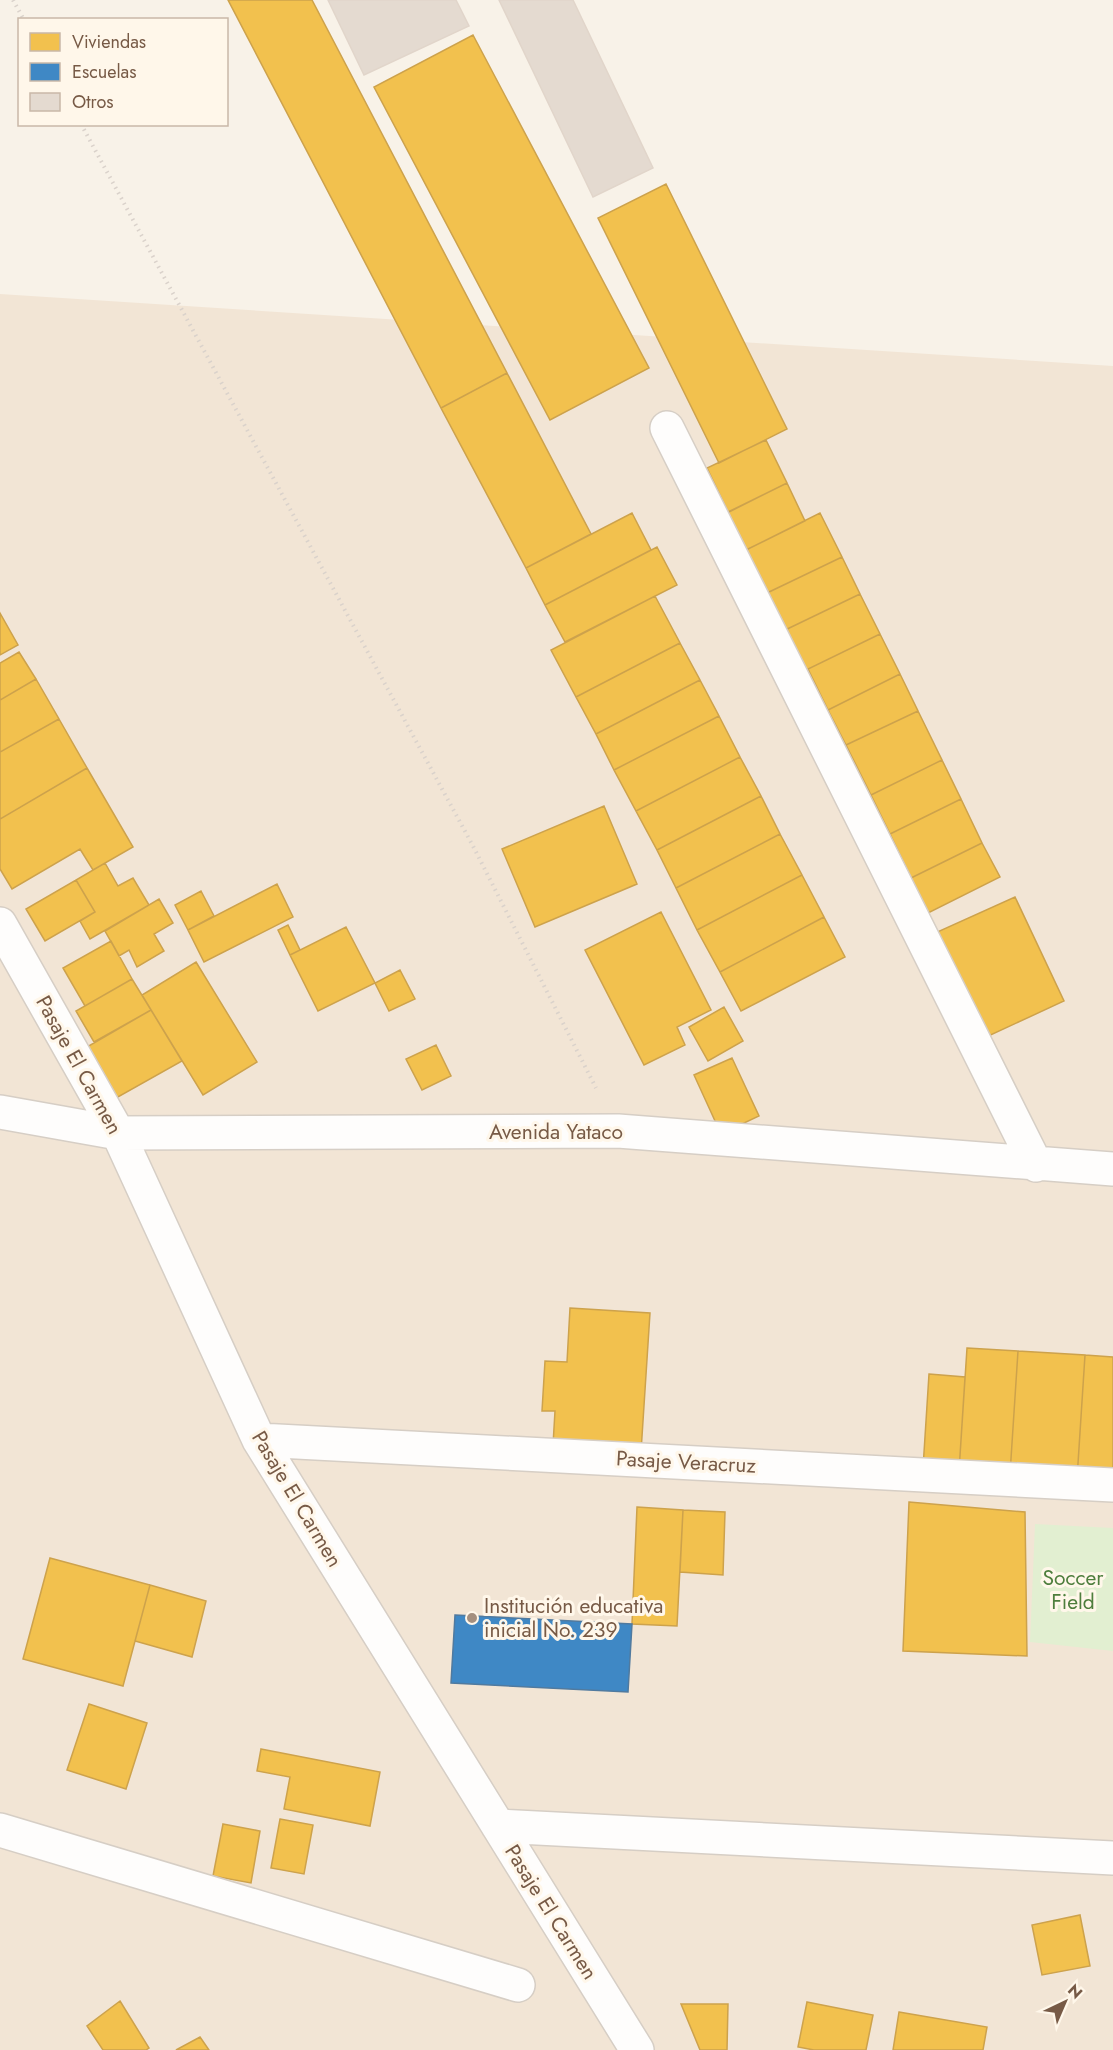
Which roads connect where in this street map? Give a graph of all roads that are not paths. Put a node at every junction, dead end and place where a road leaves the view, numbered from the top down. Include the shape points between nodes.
1 (667, 428) dead end
2 (0, 924) edge
3 (0, 1112) edge
4 (118, 1133) junction
5 (1036, 1165) junction
6 (1113, 1169) edge
7 (259, 1440) junction
8 (1113, 1485) edge
9 (498, 1826) junction
10 (0, 1830) edge
11 (1113, 1858) edge
12 (518, 1984) dead end
13 (636, 2050) edge

1 - 5 street
2 - 4 street, Pasaje El Carmen
3 - 4 street, Avenida Yataco
4 - 5 street, Avenida Yataco via 618,1131
4 - 7 street, Pasaje El Carmen
5 - 6 street, Avenida Yataco
7 - 8 street, Pasaje Veracruz
7 - 9 street, Pasaje El Carmen
9 - 11 street
9 - 13 street, Pasaje El Carmen
10 - 12 street

